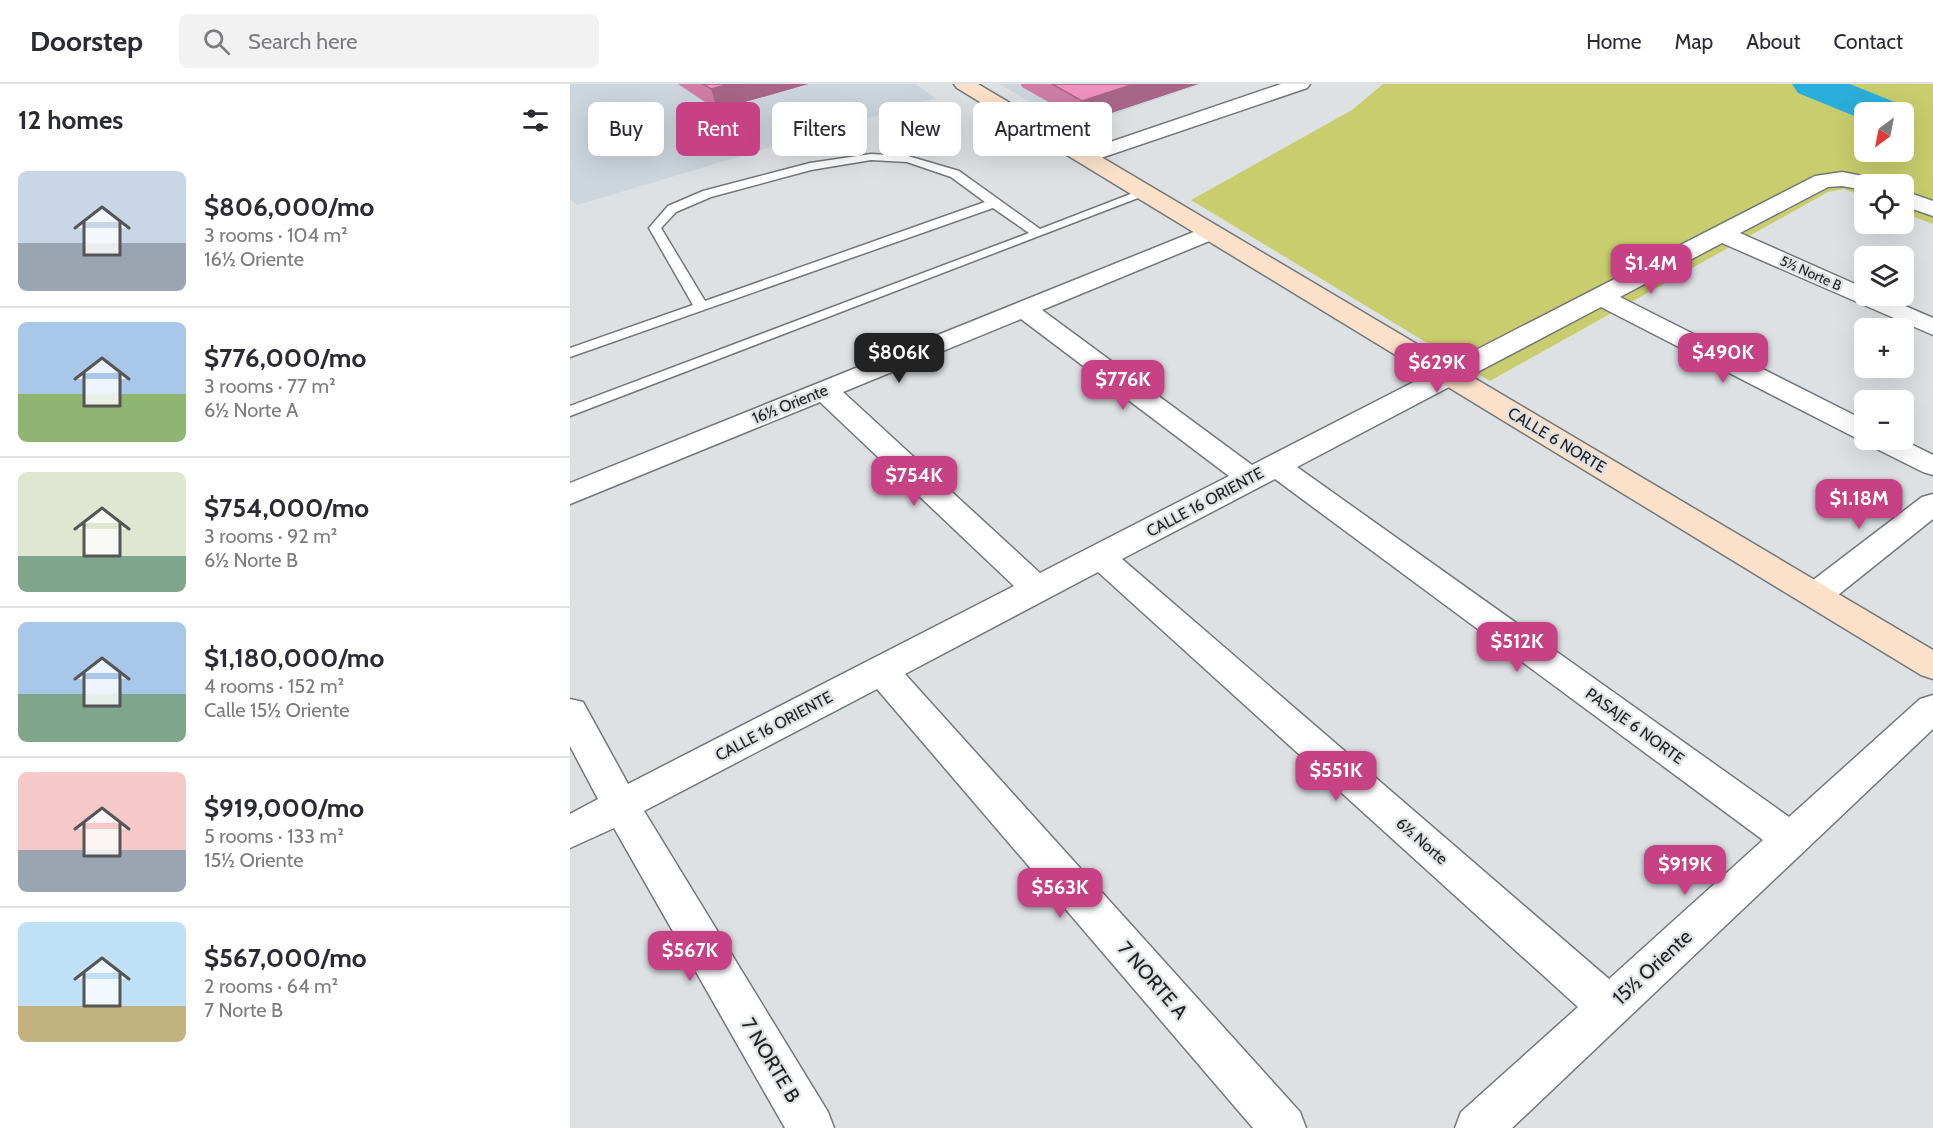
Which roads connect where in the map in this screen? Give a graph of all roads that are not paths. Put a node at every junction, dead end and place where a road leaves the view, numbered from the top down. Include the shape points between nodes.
1 (964, 84) edge
2 (1300, 84) edge
3 (1085, 157) junction
4 (1854, 181) edge
5 (1145, 193) junction
6 (1914, 202) edge
7 (994, 203) junction
8 (1933, 209) edge
9 (1211, 232) junction
10 (1038, 233) junction
11 (1722, 234) junction
12 (1601, 297) junction
13 (701, 306) junction
14 (1024, 309) junction
15 (1933, 327) edge
16 (570, 353) edge
17 (1450, 376) junction
18 (824, 390) junction
19 (570, 411) edge
20 (1854, 426) edge
21 (1901, 450) edge
22 (1933, 466) edge
23 (1262, 472) junction
24 (570, 494) edge
25 (1933, 504) edge
26 (1099, 556) junction
27 (1036, 589) junction
28 (1816, 595) junction
29 (1933, 666) edge
30 (881, 670) junction
31 (1933, 708) edge
32 (570, 712) edge
33 (621, 806) junction
34 (570, 832) edge
35 (1791, 839) junction
36 (1610, 1006) junction
37 (811, 1128) edge
38 (1283, 1128) edge
39 (1478, 1128) edge

1 - 3 street, CALLE 6 NORTE
2 - 3 street
3 - 5 street, CALLE 6 NORTE
4 - 11 street, CALLE 16 ORIENTE via 1822,181
5 - 9 street, CALLE 6 NORTE
5 - 10 lane
6 - 8 street
7 - 10 lane
7 - 13 lane
7 - 13 lane via 955,174 908,159 871,157 810,166 707,194 672,209 656,228
9 - 14 street, 16½ Oriente
9 - 17 street, CALLE 6 NORTE
10 - 19 lane
11 - 12 street, CALLE 16 ORIENTE
11 - 15 street, 5½ Norte B
12 - 17 street, CALLE 16 ORIENTE
12 - 20 street
13 - 16 lane
14 - 18 street, 16½ Oriente
14 - 23 street, PASAJE 6 NORTE
17 - 23 street, CALLE 16 ORIENTE
17 - 28 street, CALLE 6 NORTE
18 - 24 street, 16½ Oriente
18 - 27 street
21 - 22 street
23 - 26 street, CALLE 16 ORIENTE
23 - 35 street, PASAJE 6 NORTE
25 - 28 street
26 - 27 street, CALLE 16 ORIENTE
26 - 36 street, 6½ Norte
27 - 30 street, CALLE 16 ORIENTE
28 - 29 street, CALLE 6 NORTE
30 - 33 street, CALLE 16 ORIENTE
30 - 38 street, 7 NORTE A
31 - 35 street, 15½ Oriente
32 - 33 street, 7 NORTE B
33 - 34 street, CALLE 16 ORIENTE
33 - 37 street, 7 NORTE B
35 - 36 street, 15½ Oriente
36 - 39 street, 15½ Oriente

